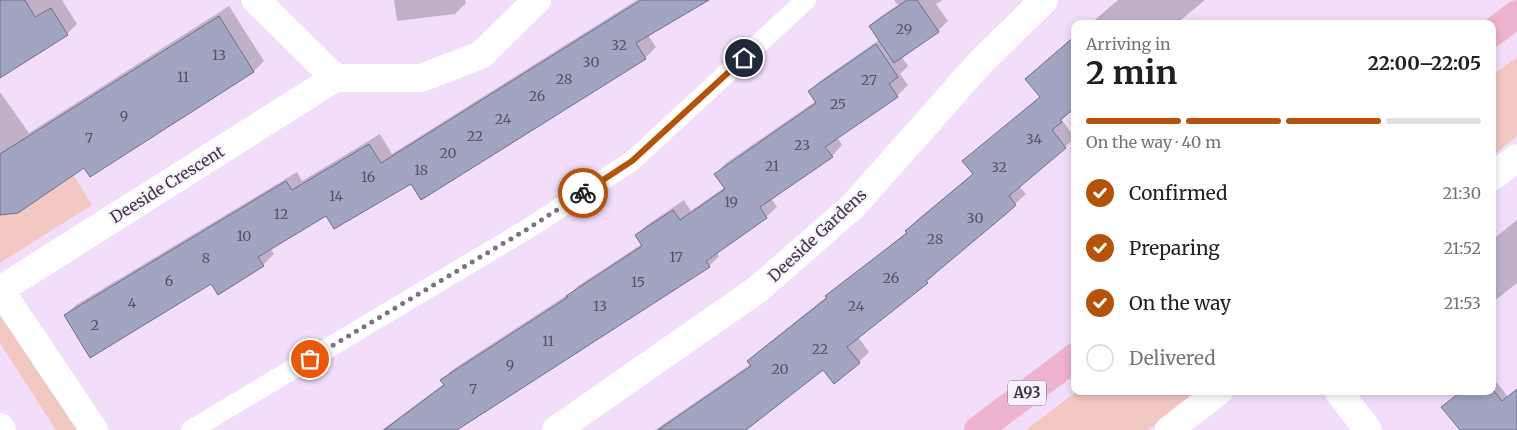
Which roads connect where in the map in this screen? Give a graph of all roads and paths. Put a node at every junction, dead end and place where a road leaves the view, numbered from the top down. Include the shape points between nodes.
1 (256, 0) edge
2 (537, 0) edge
3 (1044, 0) edge
4 (800, 2) edge
5 (1517, 14) edge
6 (1496, 30) edge
7 (335, 78) junction
8 (1517, 158) edge
9 (1496, 174) edge
10 (0, 290) edge
11 (1071, 359) edge
12 (1214, 395) edge
13 (1341, 395) edge
14 (94, 430) edge
15 (191, 430) edge
16 (556, 430) edge
17 (978, 430) edge
18 (1169, 430) edge
19 (1368, 430) edge

1 - 7 street
2 - 7 street via 481,55 464,62 422,78
3 - 16 street, Deeside Gardens via 980,63 852,206 758,289
4 - 15 lane via 632,161 529,228
5 - 6 main road
7 - 10 street, Deeside Crescent
8 - 9 street
10 - 14 street
11 - 17 main road, A93
12 - 18 street
13 - 19 street

